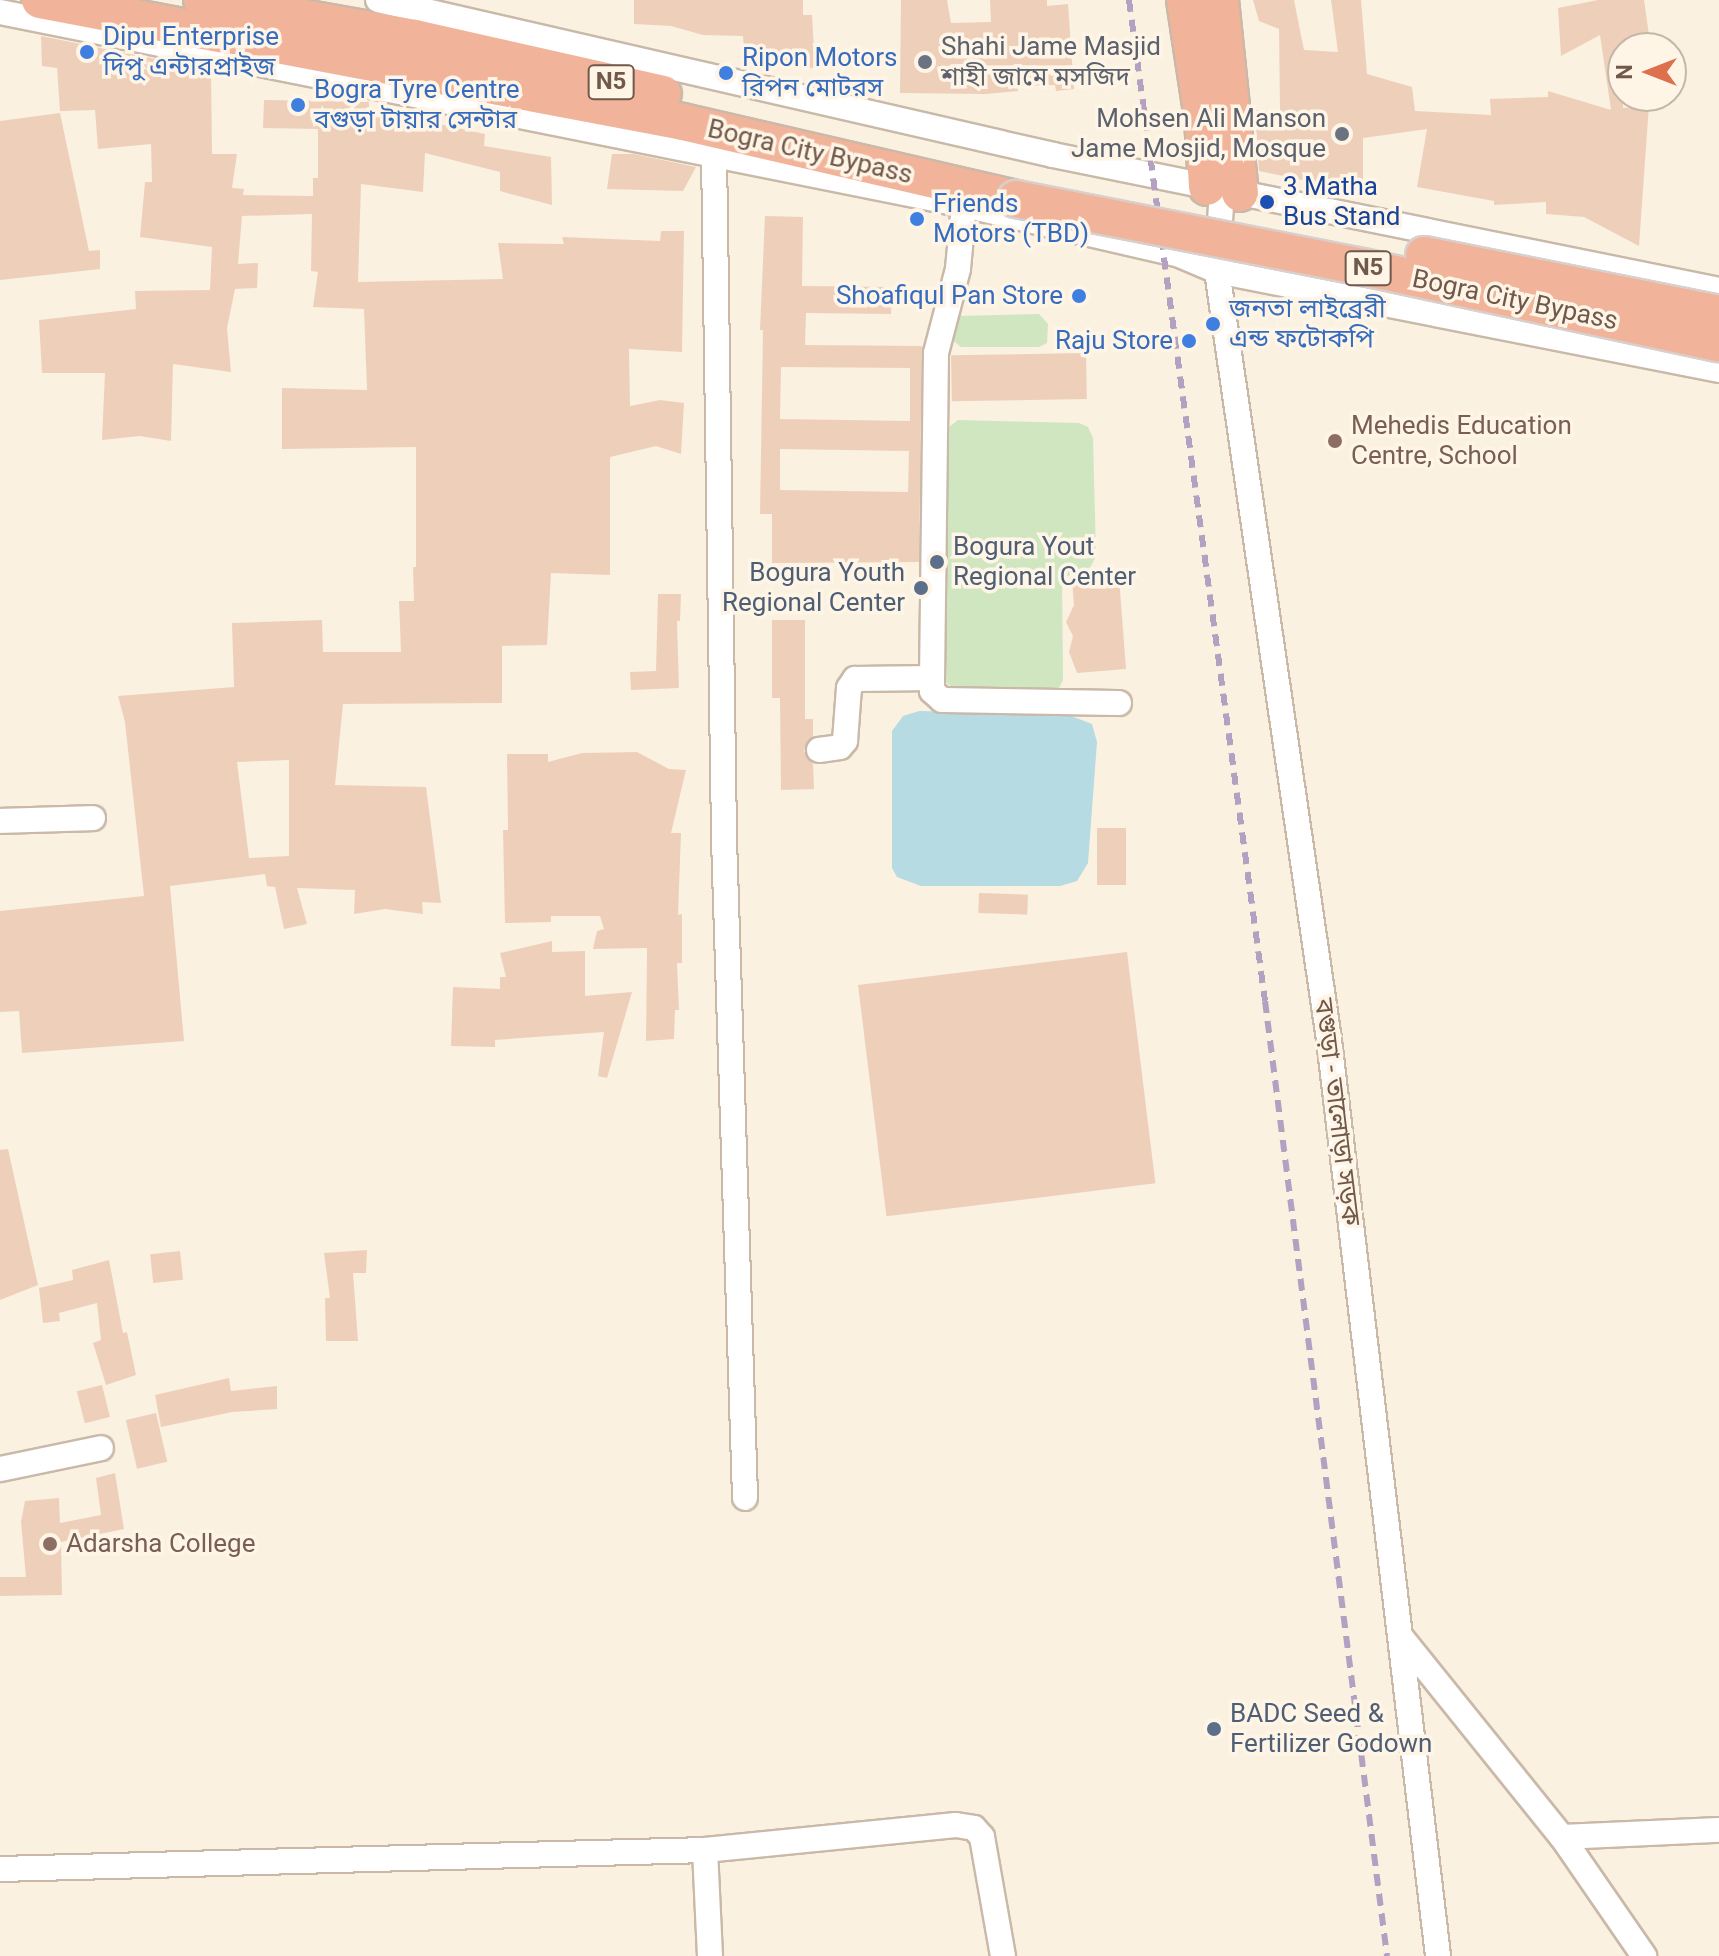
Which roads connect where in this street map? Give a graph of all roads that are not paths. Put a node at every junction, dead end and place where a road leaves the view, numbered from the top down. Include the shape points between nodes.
1 (40, 0) edge
2 (202, 0) edge
3 (1185, 0) edge
4 (1220, 0) edge
5 (392, 1) edge
6 (0, 12) edge
7 (714, 153) junction
8 (1223, 190) junction
9 (964, 205) junction
10 (1217, 271) junction
11 (1719, 290) edge
12 (1719, 314) edge
13 (1719, 343) edge
14 (1719, 370) edge
15 (931, 678) junction
16 (1119, 703) dead end
17 (819, 750) dead end
18 (93, 818) dead end
19 (0, 821) edge
20 (101, 1448) dead end
21 (0, 1469) edge
22 (745, 1498) dead end
23 (1401, 1636) junction
24 (1719, 1830) edge
25 (1562, 1837) junction
26 (705, 1850) junction
27 (0, 1869) edge
28 (710, 1956) edge
29 (1003, 1956) edge
30 (1438, 1956) edge
31 (1644, 1956) edge

1 - 13 highway, Bogra City Bypass / N5, bridge via 683,122 1016,199
2 - 12 highway, Bogra City Bypass / N5, bridge via 415,38 1018,175
3 - 8 highway via 1203,119
4 - 8 highway via 1236,122
5 - 8 street via 1037,152
6 - 7 street
7 - 9 street
7 - 22 street via 724,823
8 - 10 street, বগুড়া - তালোড়া সড়ক
8 - 11 street
9 - 10 street via 1177,254
9 - 15 street via 958,269 936,353
10 - 14 street
10 - 23 street, বগুড়া - তালোড়া সড়ক via 1329,1040
15 - 16 street via 939,700
15 - 17 street via 855,679 849,688 845,741 840,747
18 - 19 street
20 - 21 street
23 - 25 street
23 - 30 street, বগুড়া - তালোড়া সড়ক
24 - 25 street
25 - 31 street
26 - 27 street
26 - 28 street
26 - 29 street via 956,1825 974,1828 988,1862

